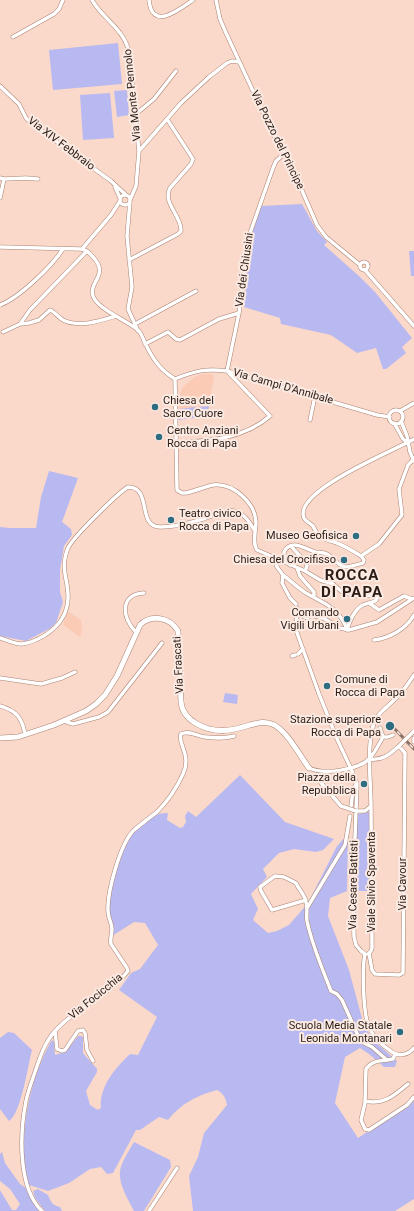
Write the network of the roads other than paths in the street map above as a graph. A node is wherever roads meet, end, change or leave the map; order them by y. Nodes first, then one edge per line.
1 (63, 0) edge
2 (92, 0) edge
3 (150, 0) edge
4 (193, 0) edge
5 (216, 0) edge
6 (13, 37) dead end
7 (239, 62) junction
8 (176, 71) dead end
9 (0, 86) edge
10 (136, 114) junction
11 (167, 119) junction
12 (139, 151) junction
13 (285, 153) junction
14 (2, 179) edge
15 (38, 179) dead end
16 (137, 180) junction
17 (111, 181) junction
18 (126, 195) junction
19 (0, 198) edge
20 (120, 200) junction
21 (130, 201) junction
22 (126, 205) junction
23 (111, 215) junction
24 (128, 218) junction
25 (0, 247) edge
26 (63, 248) junction
27 (82, 249) junction
28 (87, 251) junction
29 (129, 260) junction
30 (360, 265) junction
31 (366, 270) junction
32 (196, 291) dead end
33 (0, 305) edge
34 (239, 313) junction
35 (116, 316) junction
36 (20, 324) junction
37 (135, 324) junction
38 (414, 326) edge
39 (3, 332) dead end
40 (139, 332) junction
41 (145, 344) junction
42 (227, 371) junction
43 (175, 379) junction
44 (315, 396) junction
45 (414, 403) edge
46 (400, 411) junction
47 (390, 417) junction
48 (310, 420) dead end
49 (401, 421) junction
50 (394, 423) junction
51 (414, 439) edge
52 (176, 443) junction
53 (408, 443) junction
54 (414, 460) edge
55 (255, 531) junction
56 (291, 546) junction
57 (362, 556) junction
58 (275, 558) junction
59 (290, 565) junction
60 (297, 568) junction
61 (305, 571) junction
62 (283, 575) junction
63 (144, 593) dead end
64 (314, 597) junction
65 (413, 599) edge
66 (369, 603) junction
67 (296, 614) junction
68 (414, 615) edge
69 (347, 630) junction
70 (136, 632) junction
71 (0, 638) edge
72 (374, 640) dead end
73 (162, 642) dead end
74 (302, 649) junction
75 (295, 655) dead end
76 (75, 672) dead end
77 (414, 675) edge
78 (0, 678) edge
79 (0, 706) edge
80 (64, 721) junction
81 (380, 728) dead end
82 (414, 731) edge
83 (25, 734) junction
84 (393, 735) dead end
85 (234, 736) dead end
86 (383, 737) junction
87 (0, 738) edge
88 (414, 738) edge
89 (414, 742) edge
90 (399, 746) junction
91 (369, 759) junction
92 (309, 768) junction
93 (351, 768) junction
94 (356, 783) junction
95 (371, 806) junction
96 (351, 807) dead end
97 (356, 811) junction
98 (350, 816) dead end
99 (306, 900) junction
100 (307, 908) junction
101 (367, 954) junction
102 (55, 1031) junction
103 (414, 1048) edge
104 (395, 1054) junction
105 (387, 1060) junction
106 (94, 1061) dead end
107 (408, 1084) dead end
108 (414, 1097) edge
109 (365, 1101) junction
110 (177, 1168) dead end
111 (42, 1211) edge
112 (149, 1211) edge

1 - 6 street
2 - 10 street, Via Monte Pennolo
3 - 4 street
5 - 7 street, Via Pozzo del Principe
7 - 11 street
7 - 13 street, Via Pozzo del Principe
8 - 10 street
9 - 17 street, Via XIV Febbraio
10 - 12 street, Via Monte Pennolo
11 - 12 street
11 - 29 street
12 - 16 street, Via Monte Pennolo
13 - 30 street, Via Pozzo del Principe
13 - 34 street, Via dei Chiusini
14 - 15 street
14 - 19 street
16 - 18 street, Via Monte Pennolo
16 - 21 street, Via Monte Pennolo
17 - 18 street, Via XIV Febbraio
17 - 20 street, Via XIV Febbraio
18 - 20 street
18 - 21 street
20 - 22 street
20 - 23 street
21 - 22 street
21 - 24 street, Via Monte Pennolo
22 - 23 street
22 - 24 street, Via Monte Pennolo
23 - 27 street
24 - 29 street, Via Monte Pennolo
25 - 26 street
26 - 27 street
26 - 33 street
27 - 28 street
28 - 35 street
28 - 36 street
29 - 37 street, Via Monte Pennolo
30 - 31 street
30 - 31 street
31 - 38 street
32 - 37 street
34 - 41 street
34 - 42 street, Via dei Chiusini
35 - 36 street
35 - 40 street
36 - 39 street
37 - 40 street, Via Monte Pennolo
40 - 41 street, Via Monte Pennolo
41 - 43 street, Via Monte Pennolo
42 - 43 street, Via Campi D'Annibale
42 - 44 street, Via Campi D'Annibale
42 - 52 street
43 - 52 street
44 - 47 street, Via Campi D'Annibale
44 - 48 street
45 - 46 street
46 - 47 street
46 - 49 street
47 - 50 street
49 - 50 street
49 - 53 street
50 - 53 street
51 - 53 street
52 - 55 street
53 - 54 street
53 - 57 street
54 - 57 street
55 - 58 street
55 - 71 street
56 - 57 street
56 - 59 street
56 - 61 street
58 - 59 street
58 - 62 street
59 - 60 street
60 - 61 street
60 - 64 street
61 - 66 street
62 - 64 street
62 - 67 street
63 - 70 street
64 - 69 street
65 - 66 street
65 - 69 street
66 - 69 street
67 - 69 street
67 - 74 street
68 - 72 street
70 - 80 main road, Via Frascati
70 - 92 main road, Via Frascati
73 - 80 street
74 - 75 street
74 - 93 street
76 - 78 street
77 - 91 street
79 - 83 street
80 - 83 main road, Via Frascati
81 - 86 street
82 - 90 street, bridge
83 - 87 main road, Via Frascati
84 - 86 street
85 - 102 street, Via Focicchia
86 - 91 street
88 - 89 street
90 - 91 street
90 - 101 street, Via Cavour
91 - 93 street
91 - 95 street
92 - 93 street
92 - 97 street, bridge
93 - 94 street
94 - 96 street
94 - 97 street
95 - 97 street
95 - 101 street, Viale Silvio Spaventa
97 - 101 street, Via Cesare Battisti
98 - 100 street
99 - 99 street
99 - 100 street
100 - 105 street
101 - 104 street, Viale Silvio Spaventa
102 - 106 street
102 - 111 street, Via Focicchia
103 - 104 street
104 - 105 street
105 - 109 street
107 - 109 street
108 - 109 street
110 - 112 street

